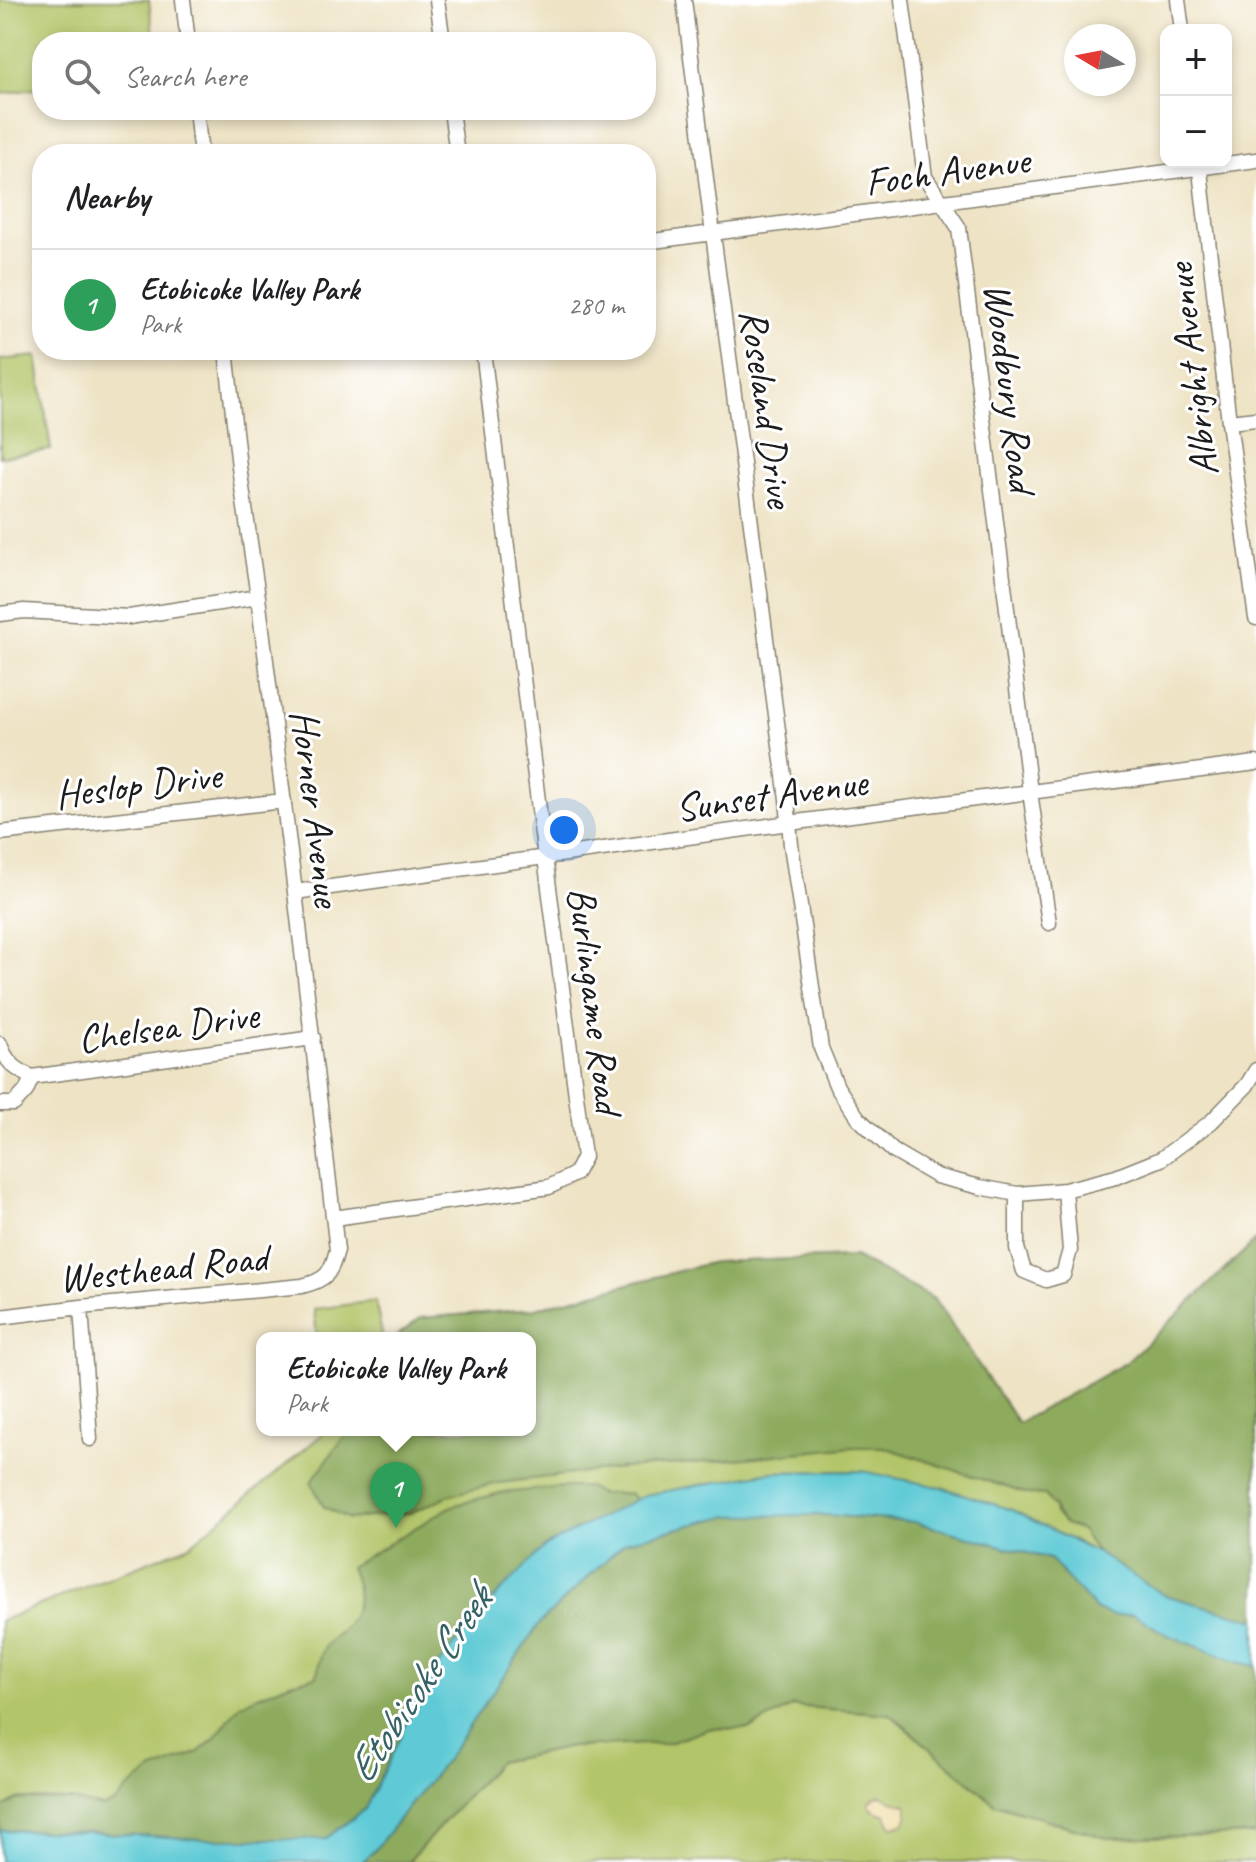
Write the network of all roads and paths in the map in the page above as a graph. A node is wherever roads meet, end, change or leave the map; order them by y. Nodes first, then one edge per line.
1 (183, 0) edge
2 (437, 0) edge
3 (684, 0) edge
4 (902, 0) edge
5 (1178, 0) edge
6 (1181, 24) edge
7 (187, 32) edge
8 (442, 32) edge
9 (197, 120) edge
10 (452, 120) edge
11 (200, 144) edge
12 (456, 144) edge
13 (1256, 160) edge
14 (1232, 162) edge
15 (1173, 168) edge
16 (1199, 168) edge
17 (941, 203) junction
18 (712, 233) junction
19 (656, 241) edge
20 (227, 360) edge
21 (484, 360) edge
22 (1256, 419) edge
23 (1229, 422) junction
24 (258, 597) junction
25 (0, 614) edge
26 (1256, 618) edge
27 (1256, 763) edge
28 (1030, 792) junction
29 (284, 801) junction
30 (789, 823) junction
31 (0, 833) edge
32 (546, 858) junction
33 (295, 892) junction
34 (1049, 923) dead end
35 (313, 1038) junction
36 (0, 1044) edge
37 (3, 1064) edge
38 (1256, 1070) edge
39 (32, 1077) junction
40 (0, 1104) edge
41 (1065, 1190) junction
42 (1017, 1194) junction
43 (334, 1218) junction
44 (329, 1274) joint
45 (81, 1307) junction
46 (0, 1317) edge
47 (90, 1439) dead end

1 - 7 street
2 - 8 street
3 - 18 street, Roseland Drive
4 - 17 street, Woodbury Road
5 - 6 street
9 - 11 street
10 - 12 street
13 - 14 street, Foch Avenue
15 - 17 street, Foch Avenue
16 - 23 street, Albright Avenue
17 - 18 street, Foch Avenue
17 - 28 street, Woodbury Road
18 - 19 street, Foch Avenue
18 - 30 street, Roseland Drive
20 - 24 street, Horner Avenue
21 - 32 street, Burlingame Road
22 - 23 street
23 - 26 street, Albright Avenue
24 - 25 street
24 - 29 street, Horner Avenue
27 - 28 street, Sunset Avenue
28 - 30 street, Sunset Avenue
28 - 34 street, Woodbury Road
29 - 31 street, Heslop Drive
29 - 33 street, Horner Avenue
30 - 32 street, Sunset Avenue
30 - 42 street, Roseland Drive
32 - 33 street, Sunset Avenue
32 - 43 street, Burlingame Road
33 - 35 street, Horner Avenue
35 - 39 street, Chelsea Drive
35 - 43 street, Horner Avenue
36 - 37 street, Chelsea Drive
37 - 39 street, Chelsea Drive
38 - 41 street, Roseland Drive
39 - 40 street, Chelsea Drive
41 - 42 street, Roseland Drive
41 - 42 street
43 - 44 street, Horner Avenue
44 - 45 street, Westhead Road
45 - 46 street, Westhead Road
45 - 47 street

